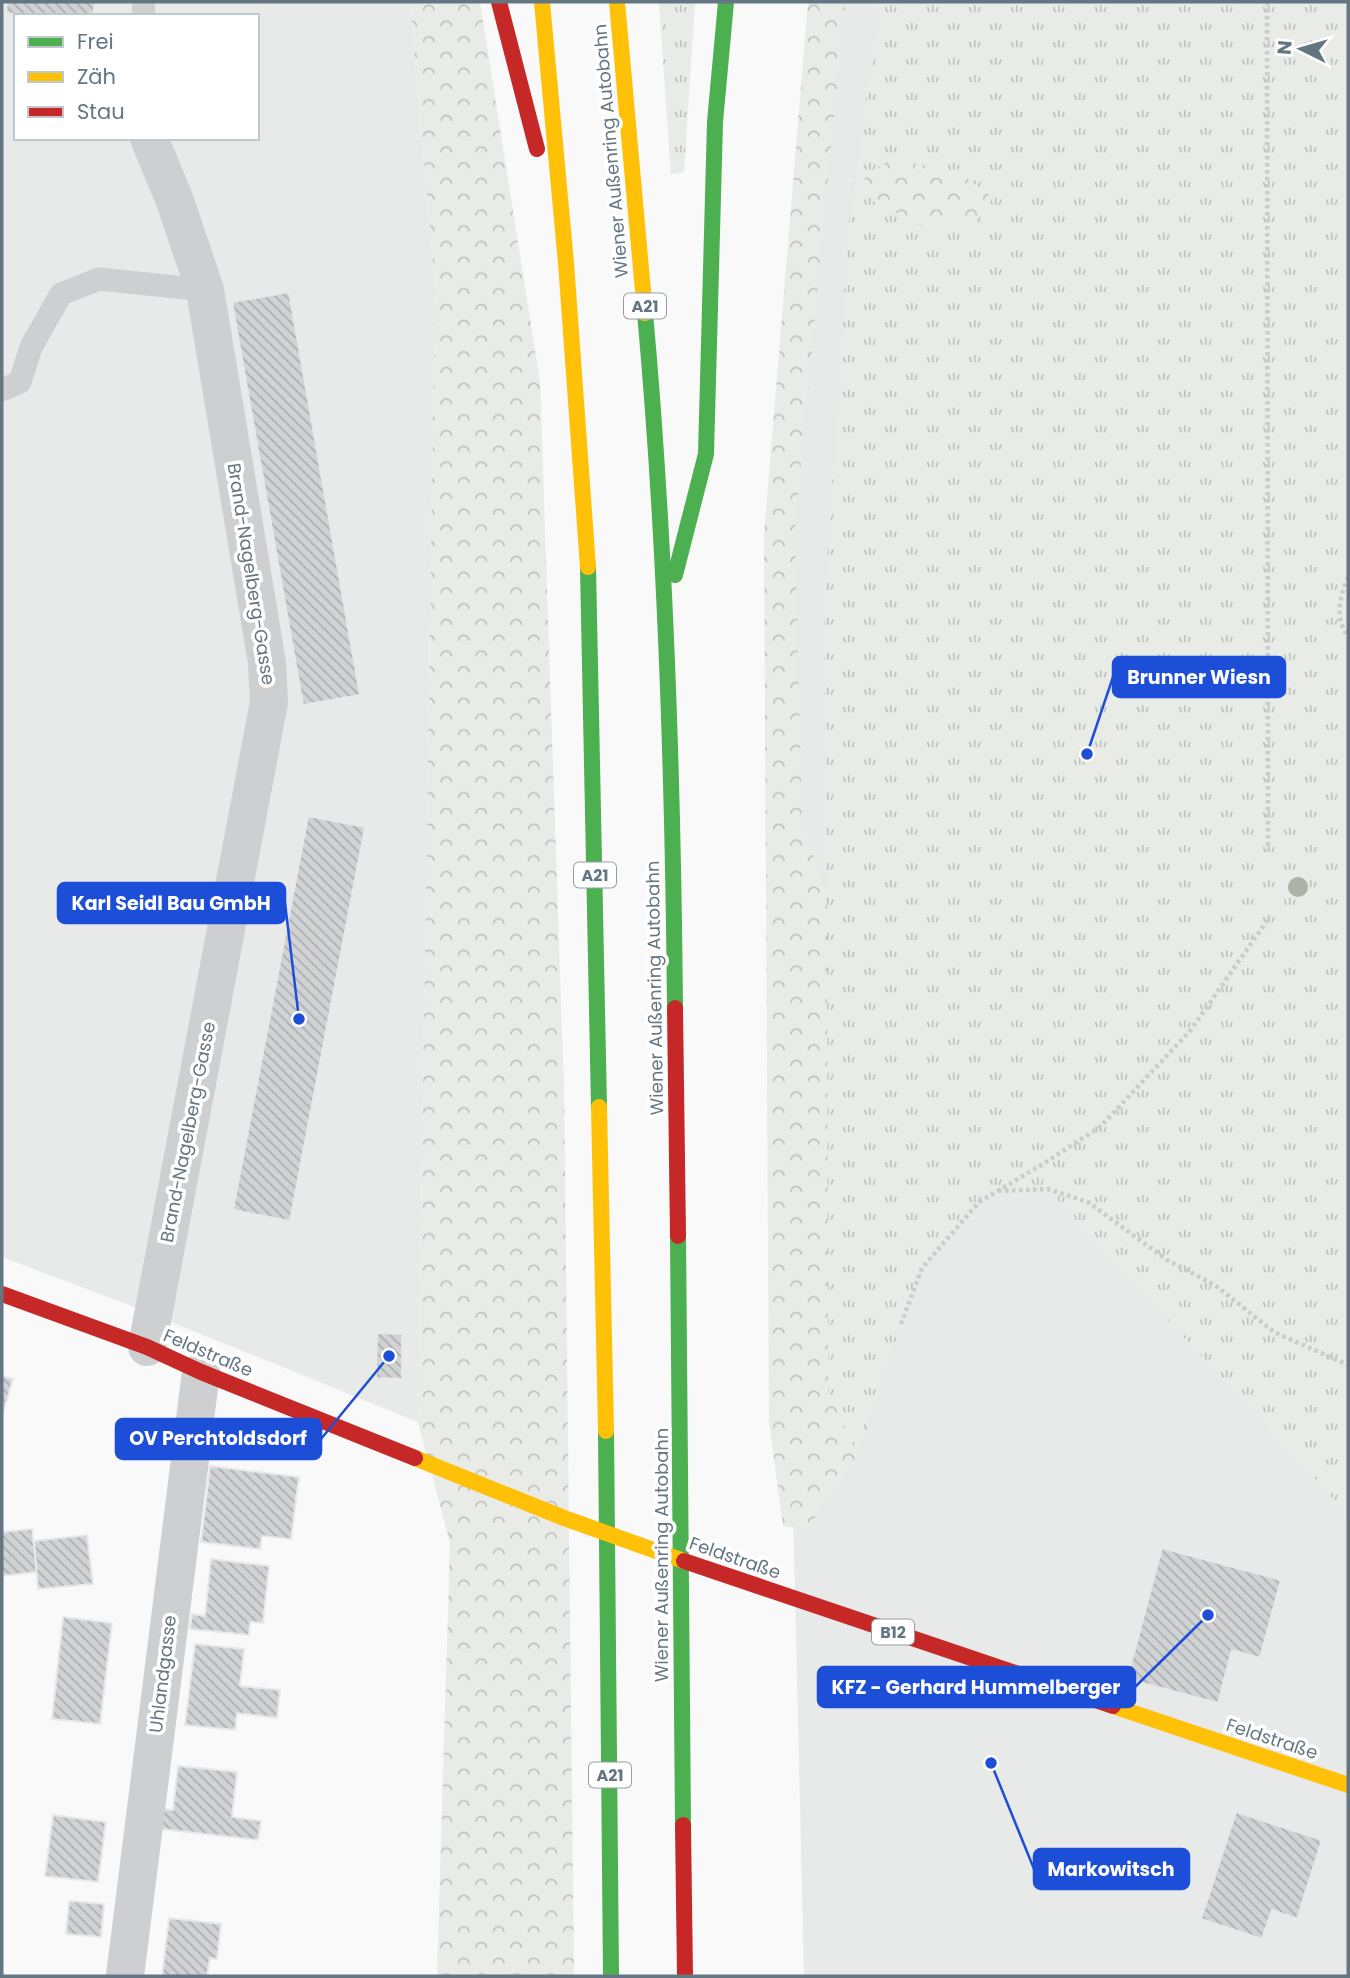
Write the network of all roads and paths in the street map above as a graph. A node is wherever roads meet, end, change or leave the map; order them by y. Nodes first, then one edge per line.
1 (499, 2) edge
2 (542, 2) edge
3 (617, 2) edge
4 (726, 2) edge
5 (1267, 2) edge
6 (150, 140) edge
7 (566, 263) junction
8 (205, 290) junction
9 (2, 390) edge
10 (1348, 577) edge
11 (666, 611) junction
12 (1348, 636) edge
13 (1268, 851) dead end
14 (1269, 918) dead end
15 (998, 1191) junction
16 (2, 1294) edge
17 (901, 1324) dead end
18 (147, 1347) junction
19 (1348, 1366) edge
20 (201, 1372) junction
21 (1348, 1785) edge
22 (125, 1976) edge
23 (611, 1976) edge
24 (685, 1976) edge

1 - 7 main road
2 - 7 main road, A21
3 - 11 main road, Wiener Außenring Autobahn / A21
4 - 11 main road
5 - 13 path
6 - 8 street, Brand-Nagelberg-Gasse
7 - 23 main road, A21
8 - 9 lane
8 - 18 street, Brand-Nagelberg-Gasse
10 - 12 path
11 - 24 main road, Wiener Außenring Autobahn / A21
14 - 15 path
15 - 17 path
15 - 19 path
16 - 18 main road, Feldstraße / B12
18 - 20 main road, Feldstraße / B12
20 - 21 main road, Feldstraße / B12
20 - 22 street, Uhlandgasse

